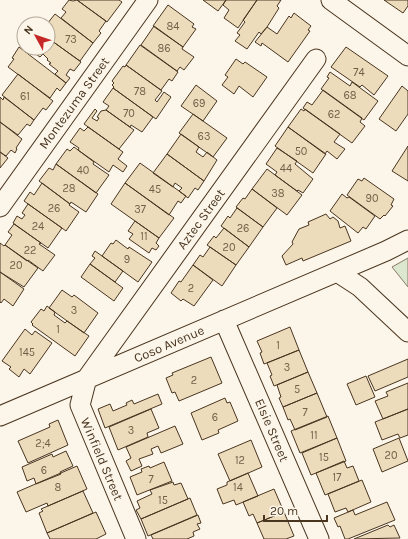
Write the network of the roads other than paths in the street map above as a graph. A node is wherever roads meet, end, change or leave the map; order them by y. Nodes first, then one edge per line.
1 (148, 0) edge
2 (331, 0) edge
3 (408, 56) edge
4 (316, 59) dead end
5 (0, 207) edge
6 (408, 240) edge
7 (337, 272) junction
8 (224, 320) junction
9 (408, 332) edge
10 (87, 378) junction
11 (0, 416) edge
12 (136, 539) edge
13 (319, 539) edge

1 - 5 street, Montezuma Street
2 - 3 street
4 - 10 street, Aztec Street
6 - 7 street, Coso Avenue
7 - 8 street, Coso Avenue
7 - 9 street
8 - 10 street, Coso Avenue
8 - 13 street, Elsie Street
10 - 11 street, Coso Avenue
10 - 12 street, Winfield Street

